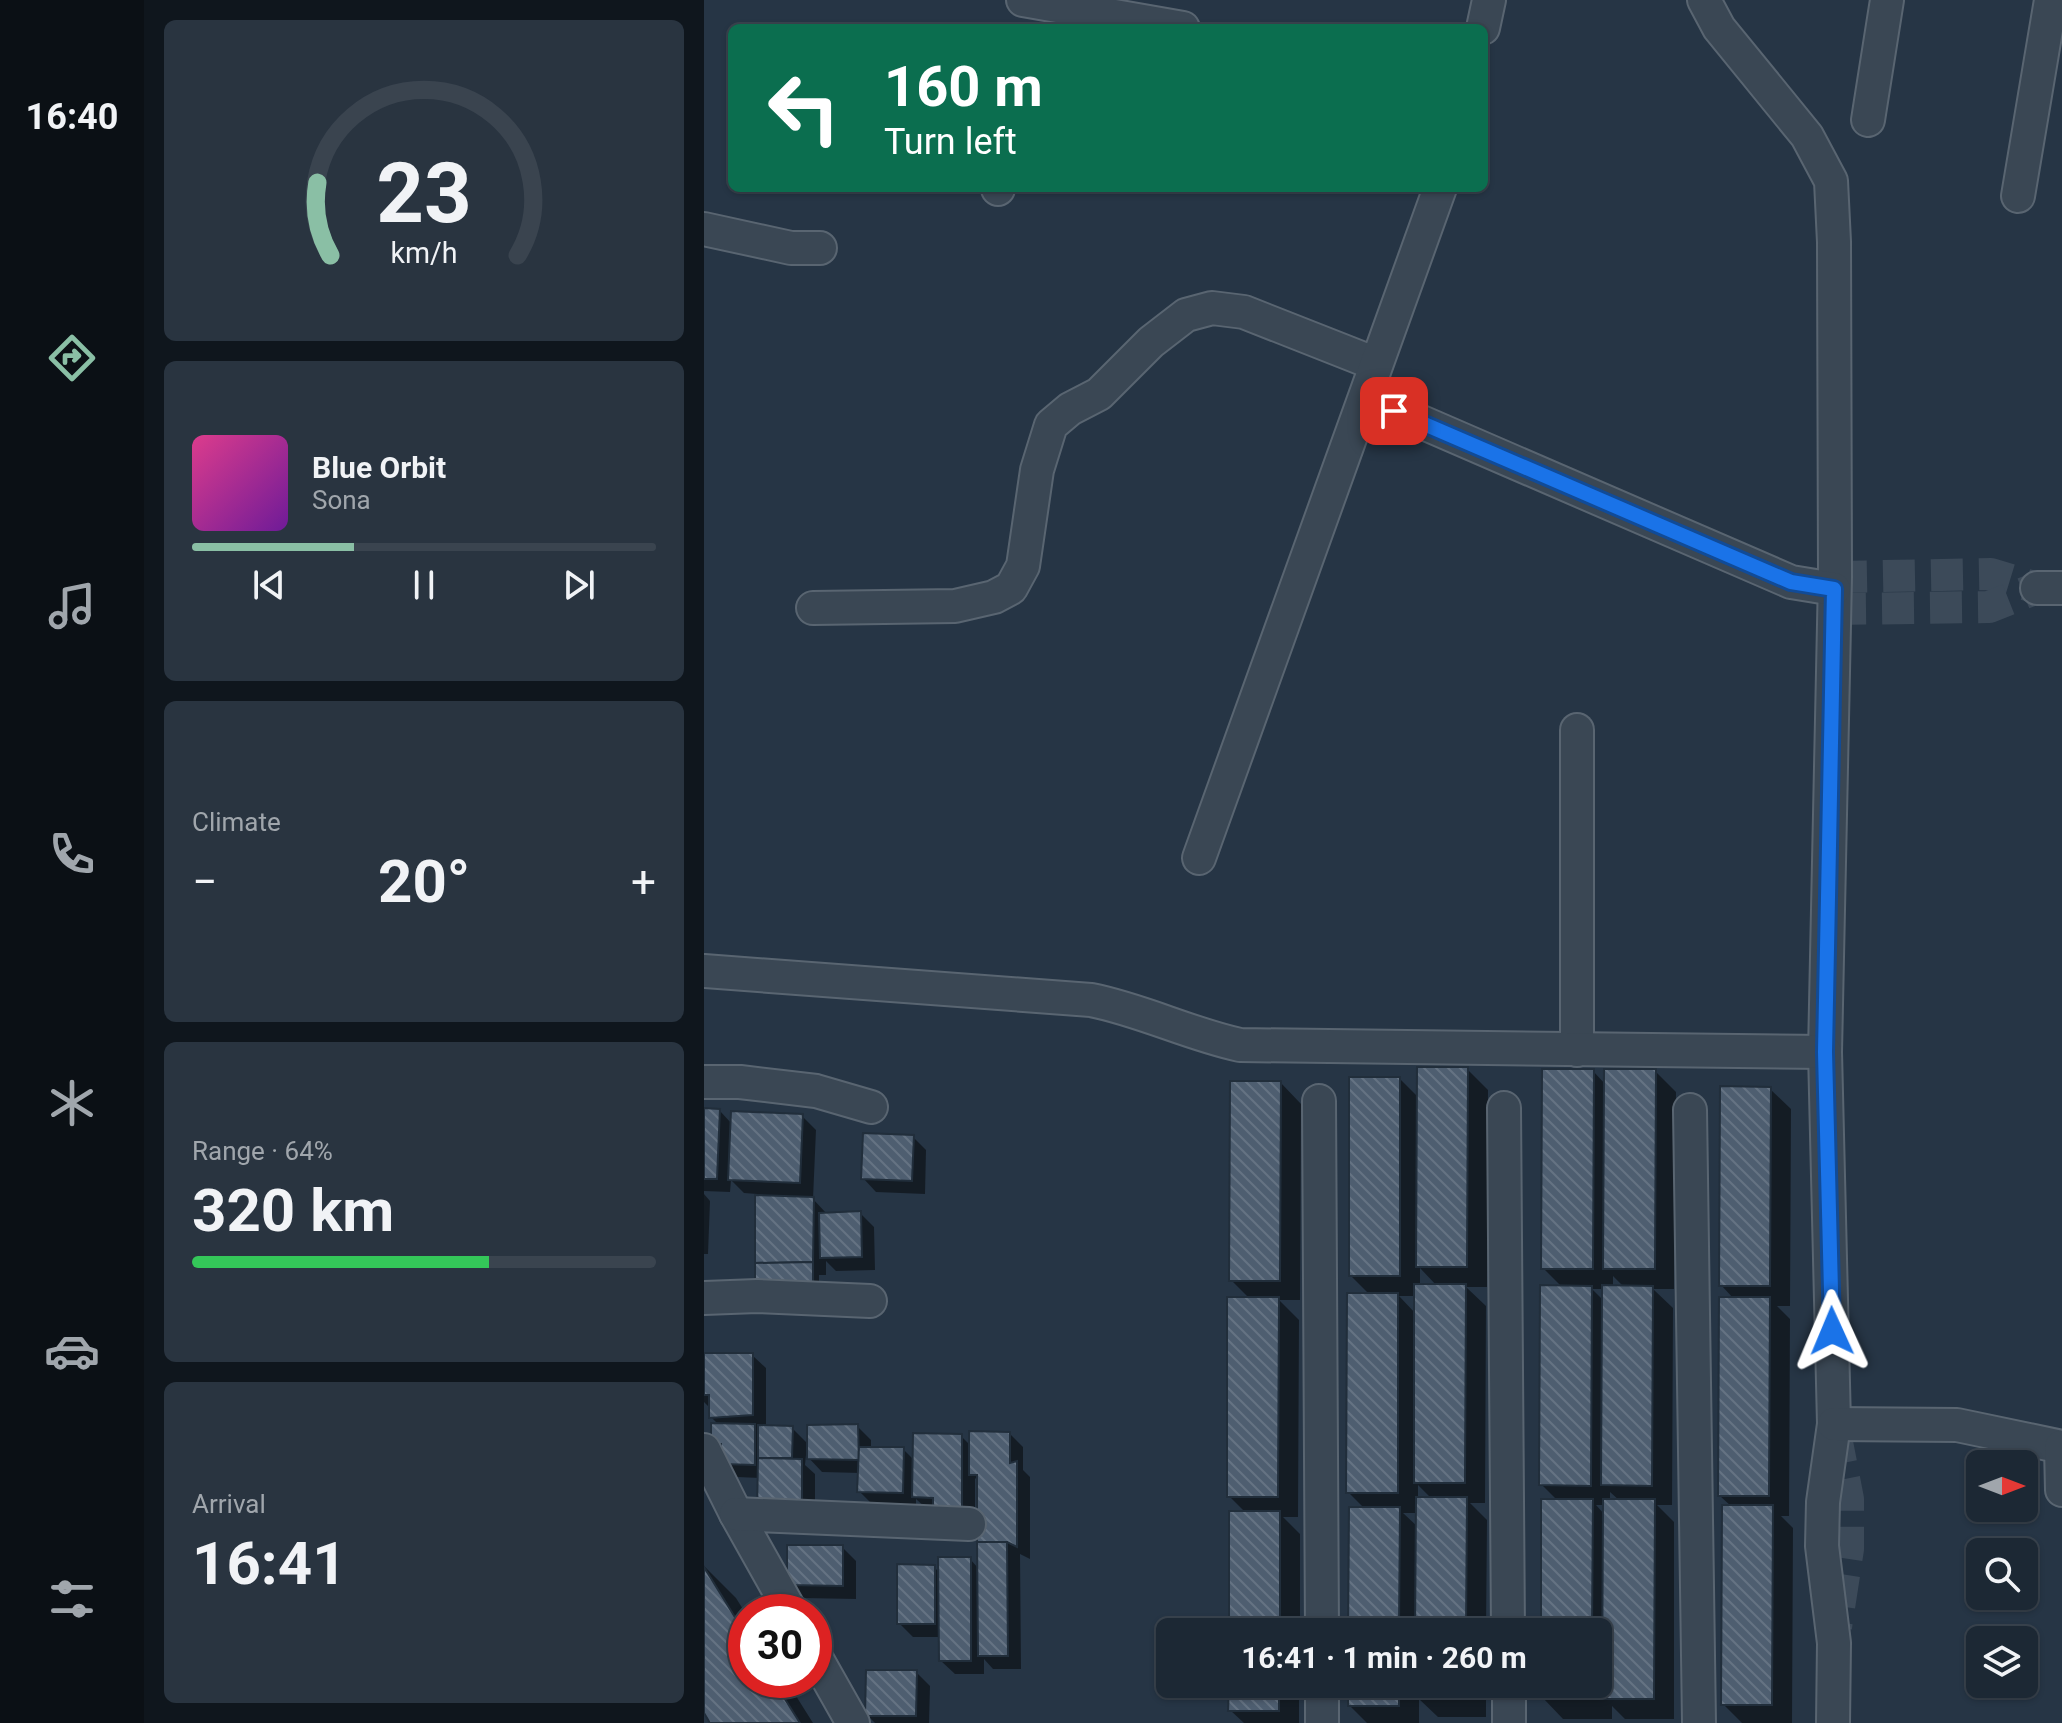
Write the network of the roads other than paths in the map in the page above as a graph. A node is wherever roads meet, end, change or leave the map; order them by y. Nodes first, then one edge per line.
1 (1489, 0) edge
2 (1704, 0) edge
3 (1887, 0) edge
4 (2051, 0) edge
5 (1027, 10) edge
6 (1148, 24) edge
7 (1484, 24) edge
8 (1868, 120) dead end
9 (1439, 192) edge
10 (2018, 196) dead end
11 (704, 229) edge
12 (820, 248) dead end
13 (1376, 364) junction
14 (1366, 398) junction
15 (1834, 589) junction
16 (813, 608) dead end
17 (1577, 730) dead end
18 (1199, 858) dead end
19 (704, 971) edge
20 (1577, 1050) junction
21 (1825, 1052) junction
22 (704, 1082) edge
23 (1319, 1101) dead end
24 (871, 1107) dead end
25 (1504, 1108) dead end
26 (1690, 1110) dead end
27 (704, 1298) edge
28 (870, 1301) dead end
29 (1834, 1424) junction
30 (2061, 1447) edge
31 (707, 1466) edge
32 (2062, 1490) edge
33 (736, 1514) junction
34 (969, 1524) dead end
35 (781, 1594) edge
36 (1322, 1618) edge
37 (1508, 1618) edge
38 (832, 1686) edge
39 (1322, 1698) edge
40 (1509, 1698) edge
41 (853, 1723) edge
42 (1322, 1723) edge
43 (1509, 1723) edge
44 (1699, 1723) edge
45 (1833, 1723) edge

1 - 7 street
2 - 15 street
3 - 8 street
4 - 10 street
5 - 6 street
9 - 13 street
11 - 12 street
13 - 14 street
13 - 16 street
14 - 15 street
14 - 18 street
15 - 21 street
17 - 20 street
19 - 20 street
20 - 21 street
21 - 29 street
22 - 24 street
23 - 36 street
25 - 37 street
26 - 44 street
27 - 28 street
29 - 30 street
29 - 45 street
30 - 32 street
31 - 33 street
33 - 34 street
33 - 35 street
38 - 41 street
39 - 42 street
40 - 43 street

